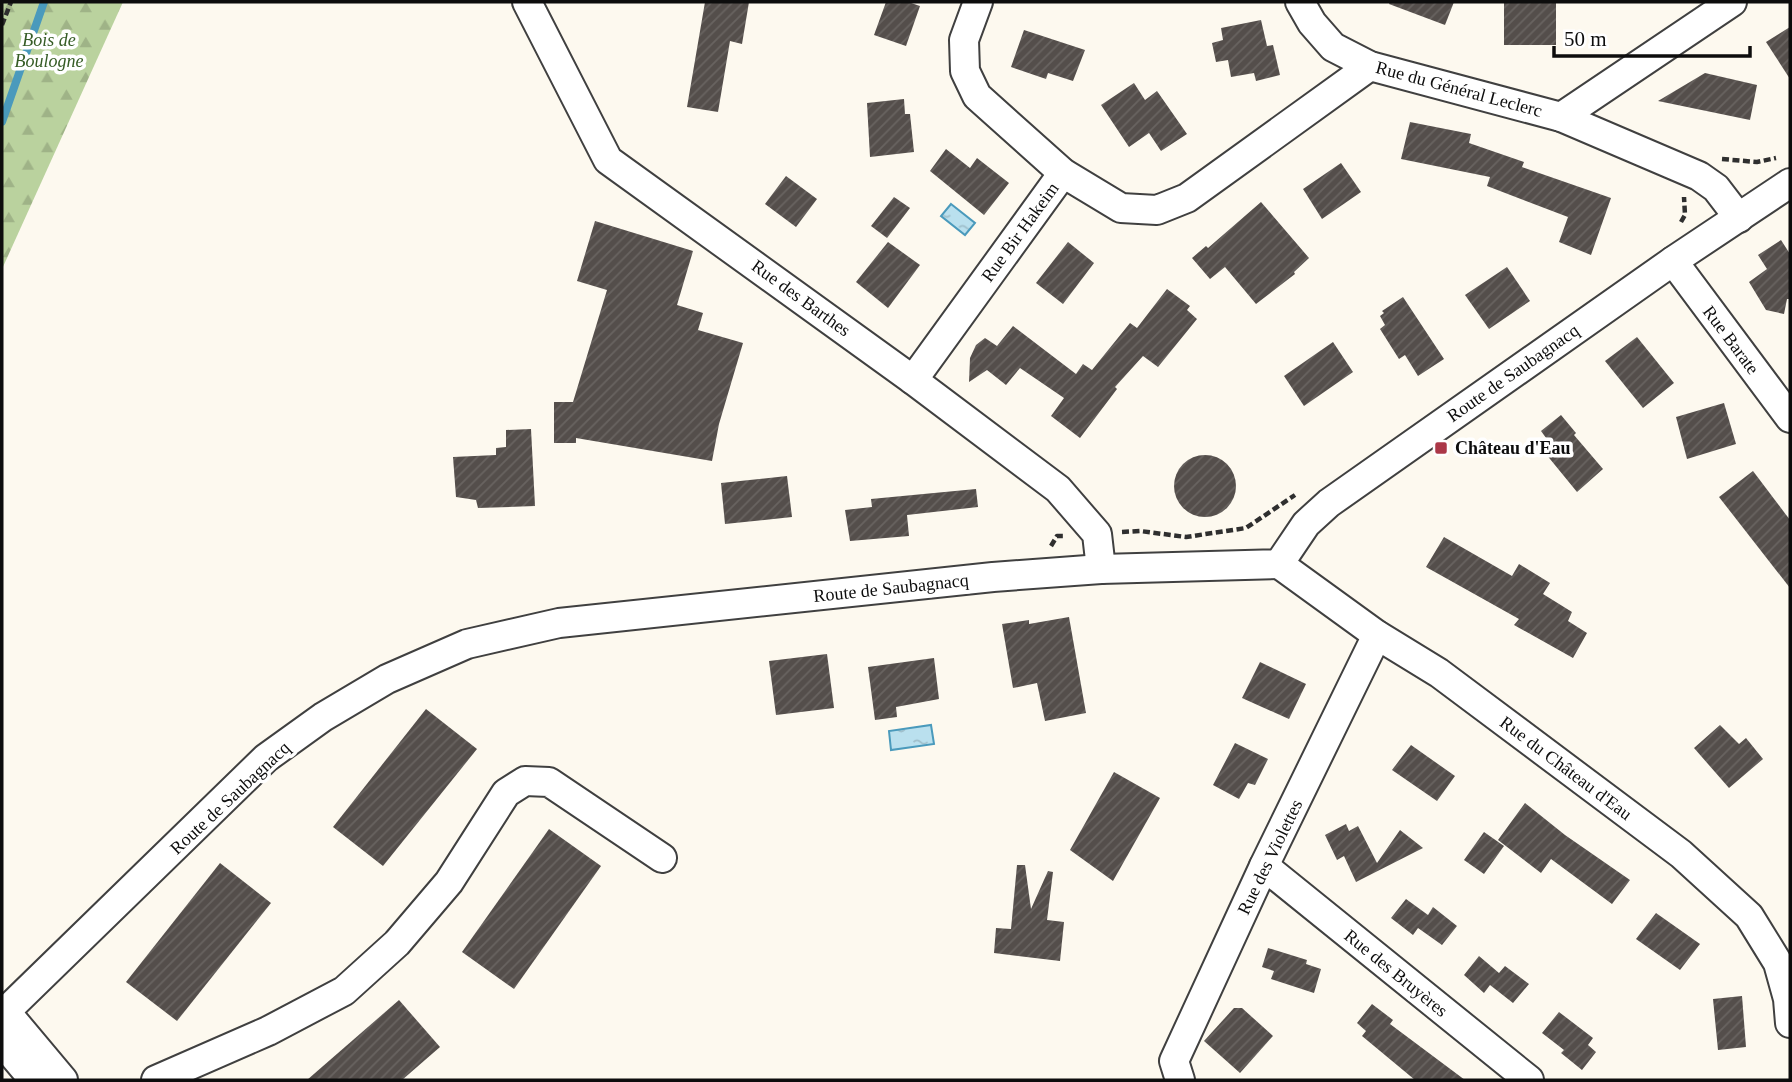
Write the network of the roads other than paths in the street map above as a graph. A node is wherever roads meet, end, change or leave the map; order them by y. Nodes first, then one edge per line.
1 (527, 2) edge
2 (978, 2) edge
3 (1300, 2) edge
4 (1732, 2) edge
5 (1370, 66) junction
6 (1561, 117) junction
7 (1789, 169) edge
8 (1063, 173) junction
9 (1739, 218) junction
10 (1673, 261) junction
11 (913, 380) junction
12 (1790, 418) edge
13 (1279, 564) junction
14 (1101, 569) junction
15 (1377, 635) junction
16 (662, 858) dead end
17 (1264, 866) junction
18 (4, 1013) edge
19 (1790, 1023) edge
20 (2, 1042) edge
21 (34, 1080) edge
22 (63, 1080) edge
23 (156, 1080) edge
24 (1180, 1080) edge
25 (1528, 1080) edge

1 - 11 street, Rue des Barthes
2 - 8 street
3 - 5 street, Rue du Général Leclerc
4 - 6 street, Rue du Général Leclerc
5 - 6 street, Rue du Général Leclerc
5 - 8 street, Rue Bir Hakeim
6 - 9 street, Rue du Général Leclerc
7 - 9 street, Route de Saubagnacq
8 - 11 street, Rue Bir Hakeim
9 - 10 street, Route de Saubagnacq
10 - 12 street, Rue Barate
10 - 13 street, Route de Saubagnacq
11 - 14 street, Rue des Barthes
13 - 14 street, Route de Saubagnacq
13 - 15 street, Rue du Château d'Eau
14 - 18 street, Route de Saubagnacq
15 - 17 street, Rue des Violettes
15 - 19 street, Rue du Château d'Eau
16 - 23 street
17 - 24 street, Rue des Violettes
17 - 25 street, Rue des Bruyères
18 - 22 street
20 - 21 street

